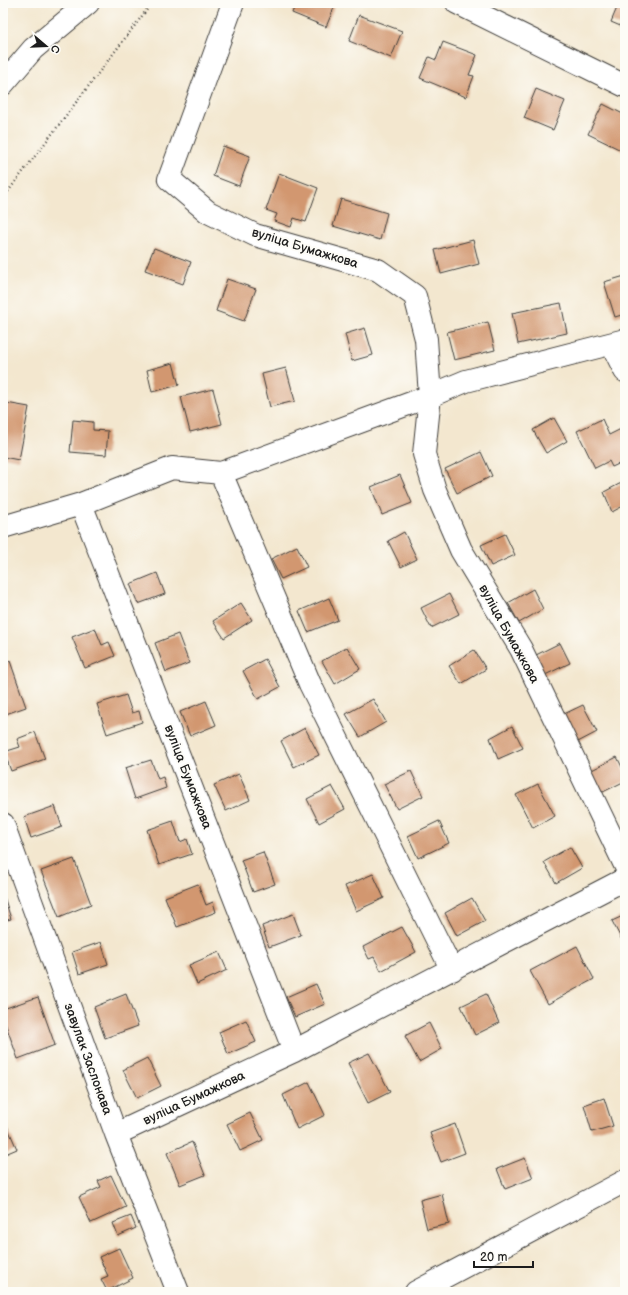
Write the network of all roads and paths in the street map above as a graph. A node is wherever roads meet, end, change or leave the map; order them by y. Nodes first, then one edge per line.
1 (88, 3) edge
2 (152, 3) edge
3 (233, 3) edge
4 (456, 3) edge
5 (3, 84) edge
6 (625, 86) edge
7 (3, 198) edge
8 (618, 342) edge
9 (625, 371) edge
10 (430, 396) junction
11 (221, 473) junction
12 (81, 504) junction
13 (3, 527) edge
14 (3, 824) edge
15 (625, 865) edge
16 (625, 879) edge
17 (452, 970) junction
18 (294, 1051) junction
19 (116, 1134) junction
20 (625, 1181) edge
21 (178, 1292) edge
22 (416, 1292) edge

1 - 5 street
2 - 7 path
3 - 10 street, вуліца Бумажкова
4 - 6 street
8 - 9 street
8 - 10 street
10 - 11 street
10 - 15 street, вуліца Бумажкова
11 - 12 street
11 - 17 street
12 - 13 street
12 - 18 street, вуліца Бумажкова
14 - 19 street, завулак Заслонава
16 - 17 street, вуліца Бумажкова
17 - 18 street, вуліца Бумажкова
18 - 19 street, вуліца Бумажкова
19 - 21 street, завулак Заслонава
20 - 22 street

